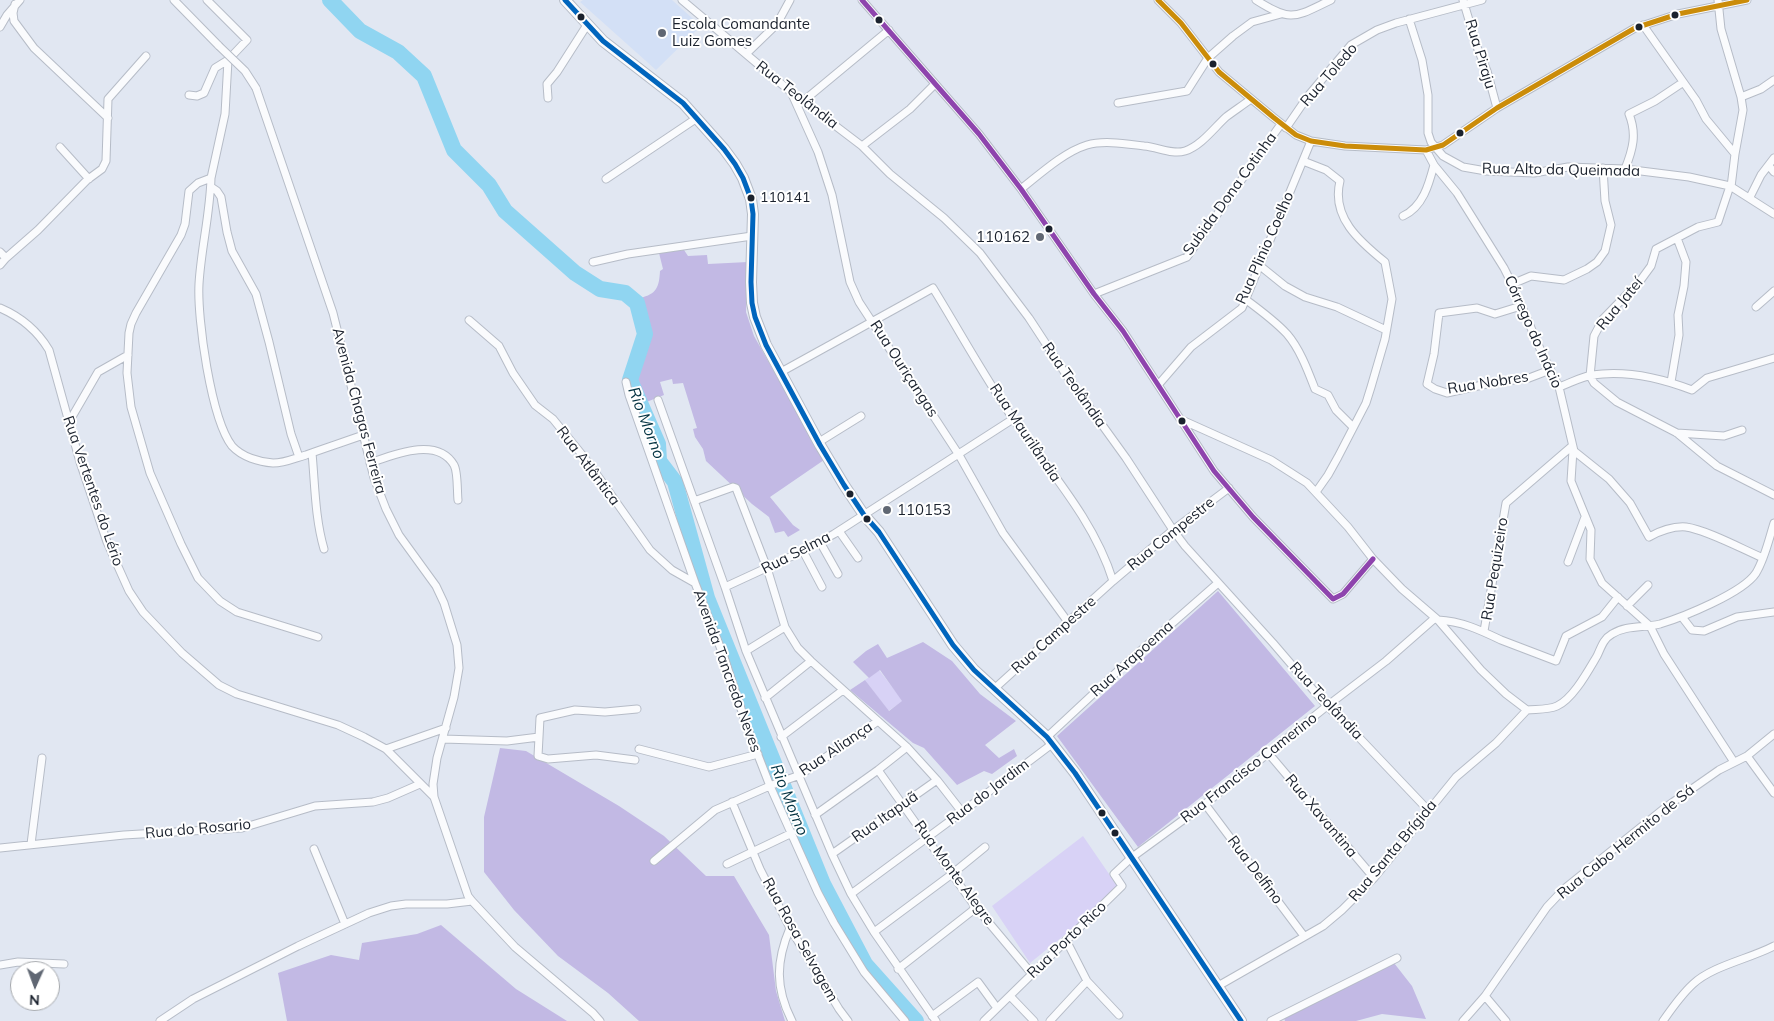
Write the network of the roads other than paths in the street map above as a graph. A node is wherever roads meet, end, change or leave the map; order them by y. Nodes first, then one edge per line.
1 (174, 0) edge
2 (207, 0) edge
3 (565, 0) edge
4 (682, 0) edge
5 (790, 0) edge
6 (862, 0) edge
7 (1158, 0) edge
8 (1256, 0) edge
9 (1331, 0) edge
10 (1482, 0) edge
11 (1747, 0) edge
12 (18, 2) edge
13 (1464, 3) edge
14 (1719, 3) edge
15 (1281, 14) junction
16 (1408, 19) junction
17 (587, 24) junction
18 (1643, 26) junction
19 (0, 27) edge
20 (889, 30) junction
21 (746, 54) junction
22 (146, 56) dead end
23 (1208, 58) junction
24 (228, 60) junction
25 (1774, 80) edge
26 (1682, 83) junction
27 (935, 84) junction
28 (791, 92) junction
29 (189, 95) dead end
30 (1741, 97) junction
31 (548, 98) dead end
32 (1251, 99) junction
33 (804, 101) junction
34 (1118, 103) dead end
35 (797, 106) junction
36 (1497, 108) junction
37 (108, 118) junction
38 (697, 118) junction
39 (1283, 126) junction
40 (1311, 141) junction
41 (862, 146) junction
42 (60, 147) dead end
43 (1436, 148) junction
44 (1426, 150) junction
45 (1735, 154) junction
46 (1774, 158) edge
47 (1303, 161) junction
48 (1434, 165) junction
49 (1769, 166) junction
50 (1603, 168) junction
51 (1625, 168) junction
52 (1774, 172) edge
53 (211, 178) junction
54 (89, 179) junction
55 (606, 179) dead end
56 (1730, 186) junction
57 (211, 187) junction
58 (1021, 189) junction
59 (1750, 197) junction
60 (1774, 214) edge
61 (1403, 216) dead end
62 (752, 236) junction
63 (1677, 238) junction
64 (3, 255) edge
65 (593, 262) dead end
66 (0, 265) edge
67 (1259, 266) junction
68 (1512, 284) junction
69 (1774, 291) edge
70 (1094, 294) junction
71 (1245, 299) junction
72 (1521, 306) junction
73 (1756, 307) dead end
74 (0, 308) edge
75 (469, 320) dead end
76 (872, 320) junction
77 (1386, 330) junction
78 (128, 356) junction
79 (1774, 358) edge
80 (1550, 370) junction
81 (780, 372) junction
82 (1590, 376) junction
83 (626, 382) dead end
84 (1671, 382) junction
85 (1159, 384) junction
86 (1559, 387) junction
87 (658, 400) dead end
88 (861, 416) dead end
89 (1013, 419) junction
90 (1182, 420) junction
91 (69, 422) junction
92 (1353, 427) junction
93 (1742, 430) dead end
94 (1677, 433) junction
95 (363, 435) junction
96 (819, 442) junction
97 (1572, 448) junction
98 (312, 453) junction
99 (959, 455) junction
100 (299, 457) junction
101 (370, 463) junction
102 (1229, 488) junction
103 (1316, 492) junction
104 (1774, 495) edge
105 (458, 500) dead end
106 (694, 501) junction
107 (864, 515) junction
108 (1585, 517) junction
109 (1774, 522) edge
110 (1173, 530) junction
111 (839, 531) junction
112 (820, 542) junction
113 (324, 549) dead end
114 (803, 552) junction
115 (858, 558) dead end
116 (1373, 558) junction
117 (1763, 558) junction
118 (1568, 562) dead end
119 (767, 568) junction
120 (838, 574) dead end
121 (1113, 580) junction
122 (1218, 583) junction
123 (695, 584) junction
124 (1648, 585) dead end
125 (725, 587) junction
126 (822, 587) dead end
127 (1618, 597) junction
128 (1627, 606) junction
129 (1774, 612) edge
130 (1682, 617) junction
131 (1436, 619) junction
132 (1068, 622) junction
133 (1650, 626) junction
134 (785, 628) junction
135 (1484, 631) junction
136 (318, 637) dead end
137 (746, 651) junction
138 (811, 661) junction
139 (994, 688) junction
140 (843, 690) junction
141 (765, 698) junction
142 (1327, 706) junction
143 (637, 709) dead end
144 (1527, 710) junction
145 (878, 721) junction
146 (446, 728) junction
147 (1774, 734) edge
148 (539, 737) junction
149 (781, 737) junction
150 (442, 738) junction
151 (1049, 740) junction
152 (907, 747) junction
153 (386, 749) junction
154 (638, 749) dead end
155 (758, 754) junction
156 (1269, 754) junction
157 (1747, 756) junction
158 (42, 758) dead end
159 (635, 760) dead end
160 (1734, 762) junction
161 (878, 770) junction
162 (797, 776) junction
163 (937, 780) junction
164 (420, 784) junction
165 (771, 785) junction
166 (1774, 793) edge
167 (434, 797) junction
168 (732, 802) junction
169 (904, 804) junction
170 (1205, 804) junction
171 (1428, 810) junction
172 (962, 812) junction
173 (815, 815) junction
174 (792, 833) junction
175 (927, 838) junction
176 (31, 844) junction
177 (985, 847) dead end
178 (0, 848) edge
179 (314, 849) dead end
180 (753, 852) junction
181 (832, 854) junction
182 (1131, 858) junction
183 (654, 861) dead end
184 (728, 864) dead end
185 (952, 874) junction
186 (1374, 878) junction
187 (851, 894) junction
188 (472, 902) junction
189 (974, 905) junction
190 (345, 924) junction
191 (790, 928) junction
192 (874, 932) junction
193 (1304, 936) junction
194 (1066, 940) junction
195 (1774, 946) edge
196 (1397, 958) dead end
197 (64, 964) dead end
198 (0, 965) edge
199 (898, 969) junction
200 (1032, 974) junction
201 (1087, 981) junction
202 (1218, 986) junction
203 (1010, 996) junction
204 (1484, 996) junction
205 (997, 1008) junction
206 (1119, 1015) dead end
207 (934, 1019) edge
208 (160, 1021) edge
209 (600, 1021) edge
210 (792, 1021) edge
211 (848, 1021) edge
212 (905, 1021) edge
213 (984, 1021) edge
214 (1034, 1021) edge
215 (1050, 1021) edge
216 (1240, 1021) edge
217 (1271, 1021) edge
218 (1463, 1021) edge
219 (1506, 1021) edge
220 (1663, 1021) edge

1 - 95 street, Avenida Chagas Ferreira, bridge
2 - 24 street
3 - 17 main road
4 - 21 street, Rua Teolândia
5 - 21 street
6 - 20 street
7 - 23 street
8 - 15 street
9 - 15 street
10 - 13 street, Rua Toledo
11 - 14 street
12 - 19 street
12 - 37 street
13 - 16 street, Rua Toledo
13 - 36 street, Rua Piraju
14 - 18 street
14 - 30 street
15 - 23 street
16 - 39 street, Rua Toledo
16 - 43 street
17 - 31 street
17 - 38 main road
18 - 26 street
18 - 36 street
20 - 27 street
20 - 33 street
21 - 28 street, Rua Teolândia
22 - 37 street
23 - 32 street
23 - 34 street
24 - 29 street
24 - 53 street
25 - 30 street
26 - 45 street
26 - 51 street
27 - 41 street
27 - 58 street
28 - 33 street, Rua Teolândia
28 - 35 street, Rua Ouriçangas
30 - 45 street
32 - 39 street
32 - 58 street
33 - 35 street
33 - 41 street, Rua Teolândia
35 - 76 street, Rua Ouriçangas
36 - 43 street
37 - 54 street
38 - 55 street
38 - 62 main road
39 - 40 street
39 - 70 street, Subida Dona Cotinha
40 - 44 street
40 - 47 street, Rua Plinio Coelho
41 - 110 street, Rua Teolândia
42 - 54 street
43 - 44 street
43 - 50 street, Rua Alto da Queimada
44 - 48 street, Córrego do Inácio
45 - 56 street
46 - 49 street
47 - 67 street, Rua Plinio Coelho
47 - 77 street
48 - 61 street
48 - 68 street, Córrego do Inácio
49 - 52 street
49 - 59 street
50 - 51 street, Rua Alto da Queimada
50 - 68 street
51 - 56 street, Rua Alto da Queimada
53 - 57 street
53 - 78 street
54 - 64 street
56 - 59 street, Rua Alto da Queimada
56 - 63 street, Rua Jateí
57 - 100 street
57 - 100 street
58 - 70 street
59 - 60 street, Rua Alto da Queimada
62 - 65 street
62 - 81 main road
63 - 82 street, Rua Jateí
63 - 84 street
64 - 66 street
67 - 71 street, Rua Plinio Coelho
67 - 77 street
68 - 72 street, Córrego do Inácio
69 - 73 street
70 - 85 street
71 - 85 street, Rua Plinio Coelho
71 - 92 street
72 - 80 street, Córrego do Inácio
72 - 80 street, Rua Nobres
74 - 91 street, Rua Vertentes do Lério
75 - 123 street, Rua Atlântica
76 - 81 street
76 - 89 street, Rua Maurilândia
76 - 99 street, Rua Ouriçangas
77 - 92 street
78 - 91 street
78 - 136 street
79 - 84 street
80 - 86 street, Córrego do Inácio
81 - 96 main road
82 - 84 street
82 - 86 street
82 - 94 street
83 - 123 street, Avenida Tancredo Neves
85 - 90 street
86 - 97 street, Córrego do Inácio
87 - 106 street, Avenida Tancredo Neves
88 - 96 street
89 - 99 street, Rua Selma
89 - 121 street, Rua Maurilândia
90 - 102 street
90 - 103 street
91 - 153 street, Rua Vertentes do Lério
92 - 103 street
93 - 94 street
94 - 104 street
95 - 98 street
95 - 101 street, Avenida Chagas Ferreira
96 - 107 main road
97 - 108 street, Córrego do Inácio
97 - 117 street
97 - 135 street, Rua Pequizeiro
98 - 100 street
98 - 113 street
99 - 107 street, Rua Selma
99 - 132 street, Rua Ouriçangas
101 - 105 street
101 - 146 street, Avenida Chagas Ferreira
102 - 110 street, Rua Compestre
102 - 116 street
103 - 116 street
106 - 119 street
106 - 125 street, Avenida Tancredo Neves
107 - 111 street, Rua Selma
107 - 139 main road
108 - 118 street
108 - 127 street, Córrego do Inácio
109 - 117 street
110 - 121 street, Rua Compestre
110 - 122 street, Rua Teolândia
111 - 112 street, Rua Selma
111 - 115 street
112 - 114 street, Rua Selma
112 - 120 street
114 - 119 street, Rua Selma
114 - 126 street
116 - 131 street
117 - 130 street
119 - 125 street, Rua Selma
119 - 134 street
121 - 132 street, Rua Campestre
122 - 142 street, Rua Teolândia
122 - 151 street, Rua Arapoema
123 - 155 street, Avenida Tancredo Neves
124 - 128 street
125 - 137 street, Avenida Tancredo Neves
127 - 128 street, Córrego do Inácio
127 - 135 street
128 - 133 street, Córrego do Inácio
129 - 130 street
130 - 133 street
131 - 135 street
131 - 142 street, Rua Francisco Camerino
131 - 144 street
132 - 139 street, Rua Campestre
133 - 144 street
133 - 160 street
134 - 137 street
134 - 138 street
137 - 141 street, Avenida Tancredo Neves
138 - 140 street
138 - 141 street
139 - 151 main road
140 - 145 street
140 - 149 street
141 - 149 street, Avenida Tancredo Neves
142 - 156 street, Rua Francisco Camerino
142 - 171 street, Rua Teolândia
143 - 148 street
144 - 171 street, Rua Santa Brígida
145 - 152 street
145 - 162 street, Rua Aliança
146 - 150 street, Avenida Chagas Ferreira
146 - 153 street
147 - 157 street, Rua Cabo Hermito de Sá
148 - 150 street
148 - 159 street
149 - 162 street, Avenida Tancredo Neves
150 - 167 street, Avenida Chagas Ferreira
151 - 172 street, Rua do Jardim
151 - 182 main road
152 - 161 street
152 - 163 street
153 - 164 street, Rua Vertentes do Lério
154 - 155 street
155 - 165 street, Avenida Tancredo Neves
156 - 170 street, Rua Francisco Camerino
156 - 186 street, Rua Xavantina
157 - 160 street, Rua Cabo Hermito de Sá
157 - 166 street
158 - 176 street
160 - 204 street, Rua Cabo Hermito de Sá
161 - 169 street, Rua Monte Alegre
161 - 173 street
162 - 165 street, Rua Aliança
162 - 173 street, Avenida Tancredo Neves
163 - 169 street, Rua Itapuã
163 - 172 street
164 - 167 street, Rua Vertentes do Lério
164 - 176 street, Rua do Rosario
165 - 168 street, Rua Aliança
165 - 174 street, Avenida Tancredo Neves
167 - 188 street, Avenida Chagas Ferreira
168 - 180 street, Rua Rosa Selvagem
168 - 183 street, Rua Aliança
169 - 175 street, Rua Monte Alegre
169 - 181 street, Rua Itapuã
170 - 182 street, Rua Francisco Camerino
170 - 193 street, Rua Delfino
171 - 186 street, Rua Santa Brígida
172 - 175 street, Rua do Jardim
173 - 181 street, Avenida Tancredo Neves
174 - 180 street
174 - 212 street, Avenida Tancredo Neves
175 - 185 street, Rua Monte Alegre
175 - 187 street, Rua do Jardim
176 - 178 street, Rua do Rosario
177 - 185 street
179 - 190 street
180 - 184 street
180 - 191 street, Rua Rosa Selvagem
181 - 187 street, Avenida Tancredo Neves
182 - 194 street, Rua Porto Rico
182 - 202 main road
185 - 189 street, Rua Monte Alegre
185 - 192 street
186 - 193 street, Rua Santa Brígida
187 - 192 street, Avenida Tancredo Neves
188 - 190 street
188 - 209 street, Avenida Chagas Ferreira
189 - 199 street
189 - 200 street, Rua Monte Alegre
190 - 208 street
191 - 210 street
191 - 211 street, Rua Rosa Selvagem
192 - 199 street, Avenida Tancredo Neves
193 - 202 street, Rua Santa Brígida
194 - 200 street, Rua Porto Rico
194 - 201 street
195 - 220 street
196 - 217 street
197 - 198 street
199 - 207 street, Avenida Tancredo Neves
200 - 203 street, Rua Porto Rico
201 - 206 street
201 - 215 street
202 - 216 main road
203 - 205 street, Rua Porto Rico
203 - 214 street
204 - 218 street, Rua Cabo Hermito de Sá
204 - 219 street
205 - 207 street
205 - 213 street, Rua Porto Rico

